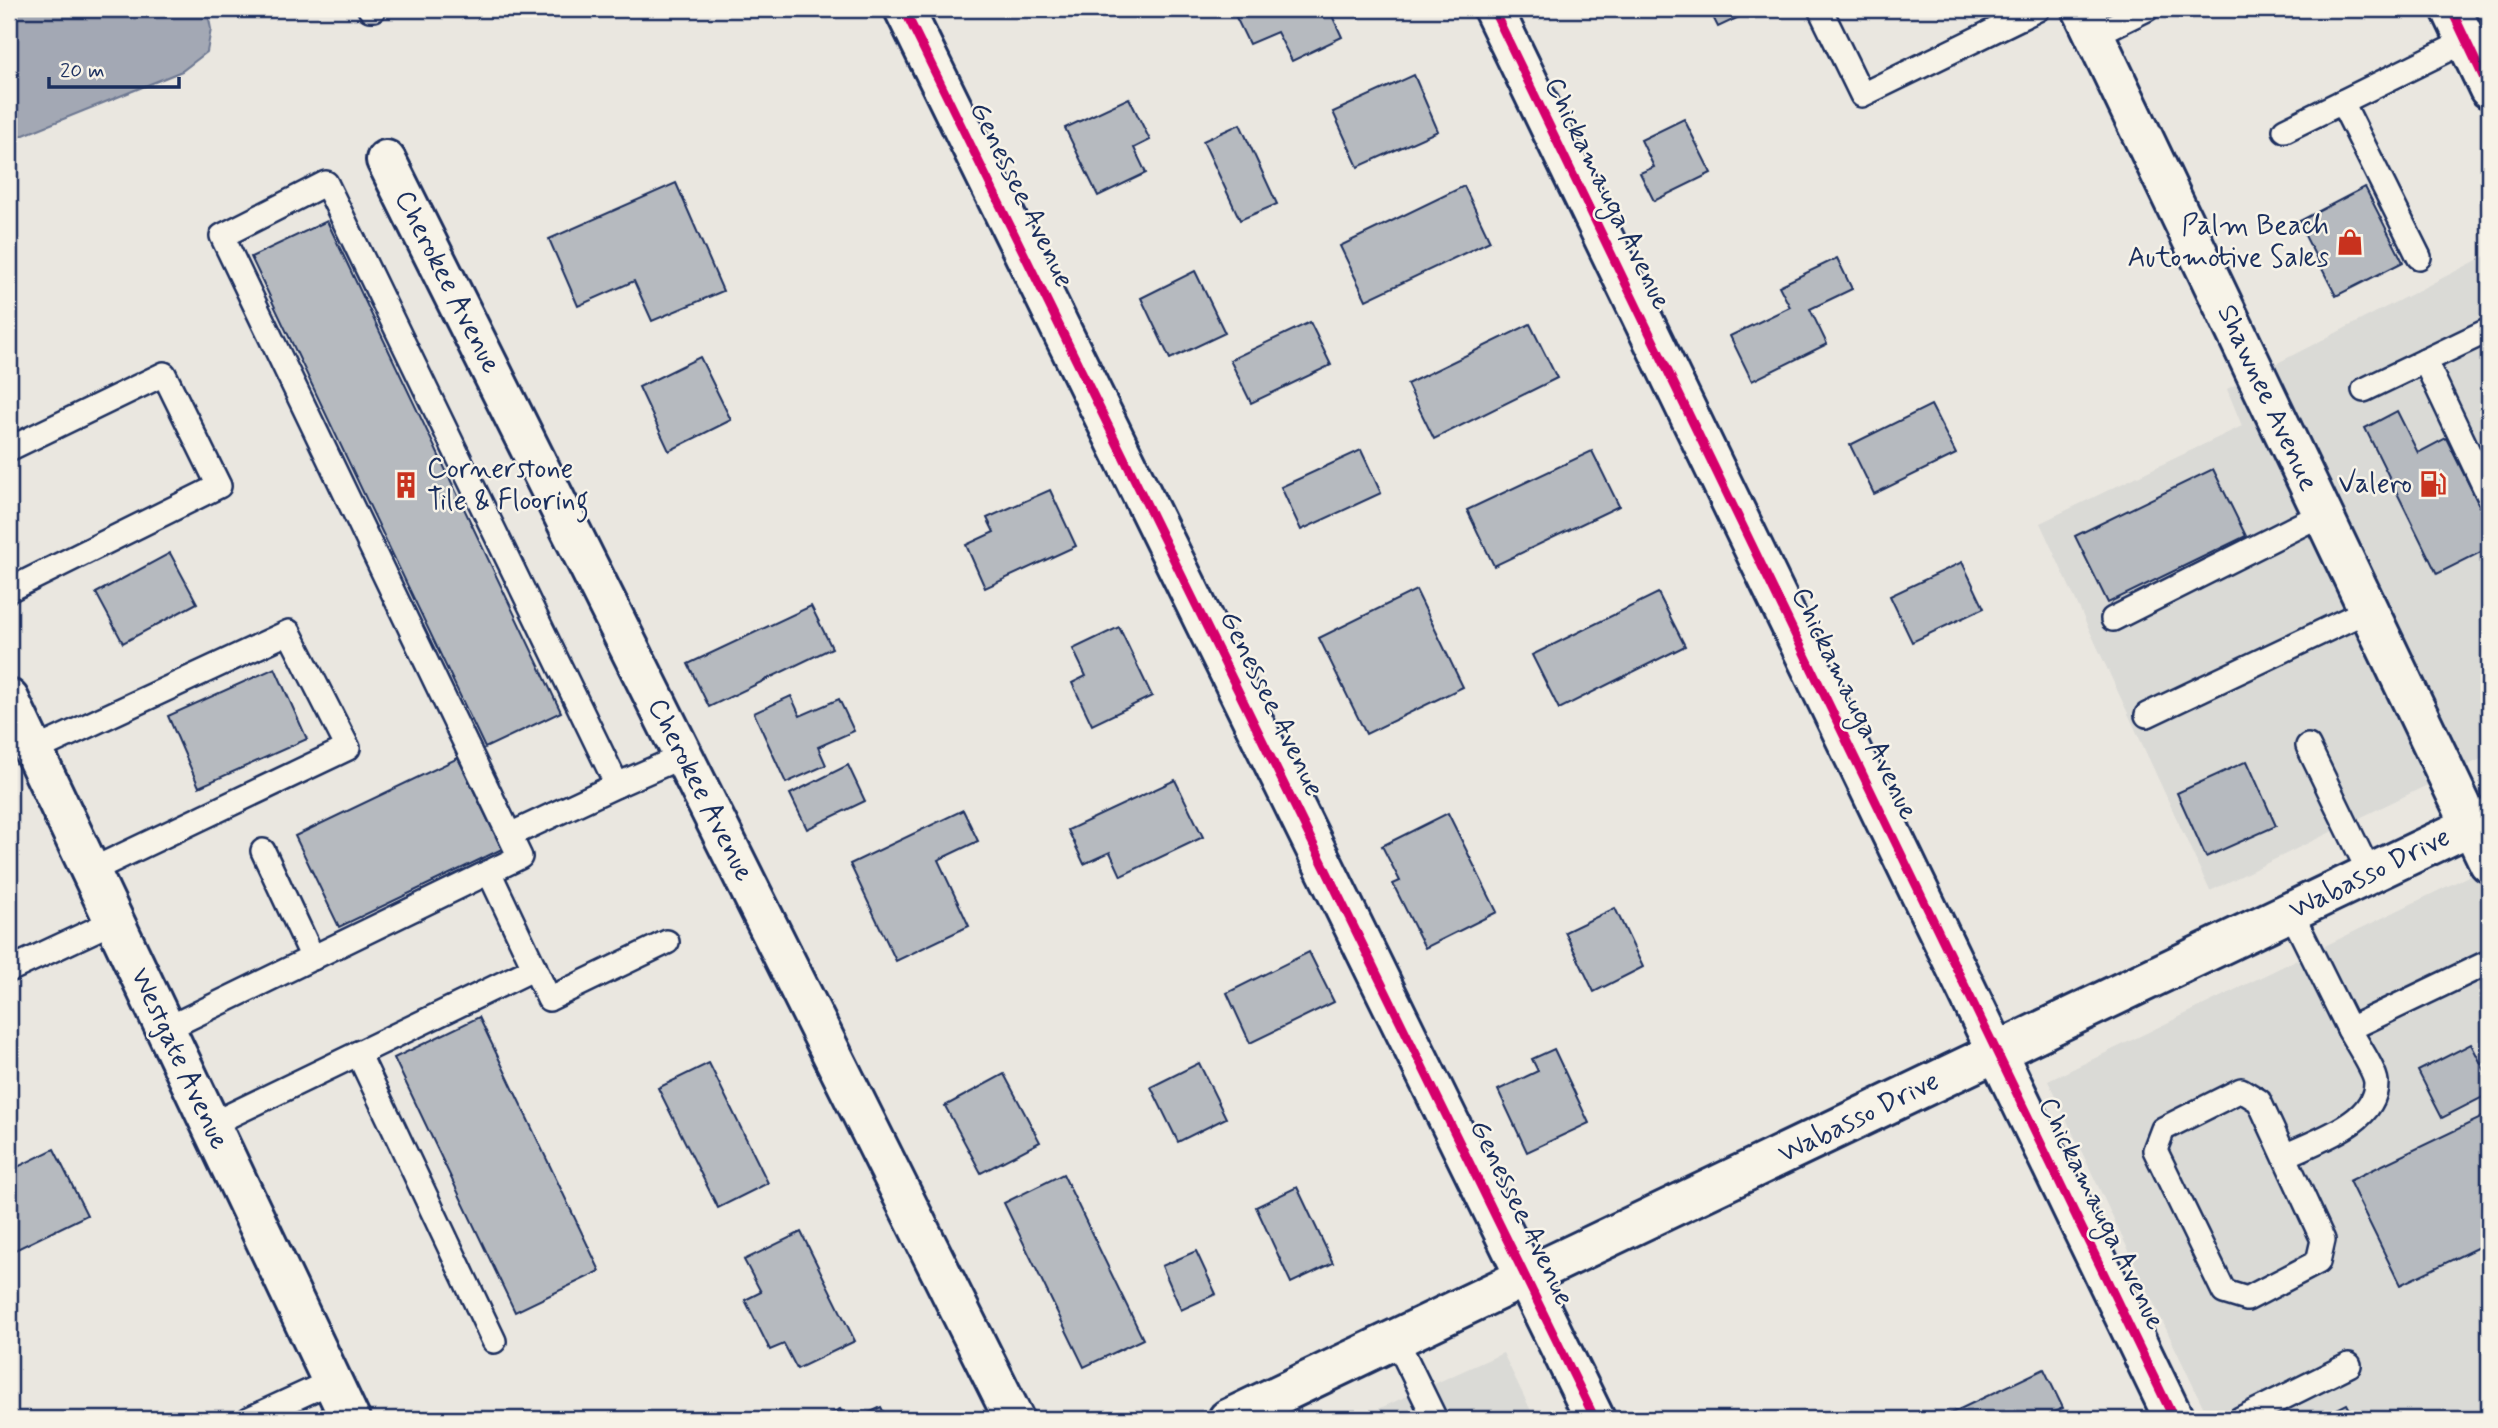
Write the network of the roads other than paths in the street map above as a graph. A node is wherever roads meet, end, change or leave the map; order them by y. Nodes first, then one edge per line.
1 (904, 9) edge
2 (1493, 9) edge
3 (1820, 9) edge
4 (2038, 9) edge
5 (2147, 9) edge
6 (2088, 22) edge
7 (2459, 25) edge
8 (2489, 89) edge
9 (2342, 102) junction
10 (2285, 130) dead end
11 (386, 160) dead end
12 (2419, 257) dead end
13 (2489, 330) edge
14 (2425, 361) junction
15 (2364, 390) dead end
16 (9, 449) edge
17 (2489, 496) edge
18 (2322, 514) junction
19 (9, 590) edge
20 (2368, 610) junction
21 (2113, 619) dead end
22 (9, 699) edge
23 (2147, 715) dead end
24 (2308, 746) dead end
25 (33, 751) junction
26 (683, 756) junction
27 (617, 785) junction
28 (2480, 821) edge
29 (509, 835) junction
30 (263, 851) dead end
31 (2489, 863) edge
32 (90, 871) junction
33 (489, 872) junction
34 (2370, 874) junction
35 (2291, 912) junction
36 (114, 921) junction
37 (667, 942) dead end
38 (313, 958) junction
39 (2489, 962) edge
40 (535, 968) junction
41 (9, 970) edge
42 (166, 1029) junction
43 (2349, 1029) junction
44 (1997, 1052) junction
45 (358, 1053) junction
46 (210, 1125) junction
47 (2285, 1156) junction
48 (1527, 1276) junction
49 (1396, 1339) junction
50 (494, 1341) dead end
51 (2349, 1365) dead end
52 (332, 1381) junction
53 (249, 1419) edge
54 (351, 1419) edge
55 (1014, 1419) edge
56 (1228, 1419) edge
57 (1435, 1419) edge
58 (1595, 1419) edge
59 (2174, 1419) edge
60 (2240, 1419) edge

1 - 48 street, Genessee Avenue
2 - 44 street, Chickamauga Avenue
3 - 4 lane
5 - 6 lane
6 - 18 street, Shawnee Avenue
7 - 8 street
7 - 9 lane
9 - 10 lane
9 - 12 lane
11 - 26 street, Cherokee Avenue
13 - 14 lane
14 - 15 lane
14 - 17 lane
16 - 19 lane
18 - 20 street, Shawnee Avenue
18 - 21 lane
20 - 23 lane
20 - 28 street, Shawnee Avenue
22 - 25 street, Westgate Avenue
24 - 34 lane
25 - 32 street, Westgate Avenue
25 - 32 lane
26 - 27 lane
26 - 55 street, Cherokee Avenue
27 - 29 lane
27 - 29 lane
28 - 31 street, Shawnee Avenue
28 - 34 street, Wabasso Drive
29 - 33 lane
30 - 38 lane
32 - 36 street, Westgate Avenue
33 - 38 lane
33 - 40 lane
34 - 35 street, Wabasso Drive
35 - 43 lane
35 - 44 street, Wabasso Drive
36 - 41 lane
36 - 42 street, Westgate Avenue
37 - 40 lane
38 - 42 lane
39 - 43 lane
40 - 45 lane
42 - 46 street, Westgate Avenue
43 - 47 lane
44 - 48 street, Wabasso Drive
44 - 59 street, Chickamauga Avenue
45 - 46 lane
45 - 50 lane
46 - 52 street, Westgate Avenue
47 - 47 lane
48 - 49 street, Wabasso Drive
48 - 58 street, Genessee Avenue
49 - 56 street, Wabasso Drive
49 - 57 lane
51 - 60 lane
52 - 53 lane
52 - 54 street, Westgate Avenue

